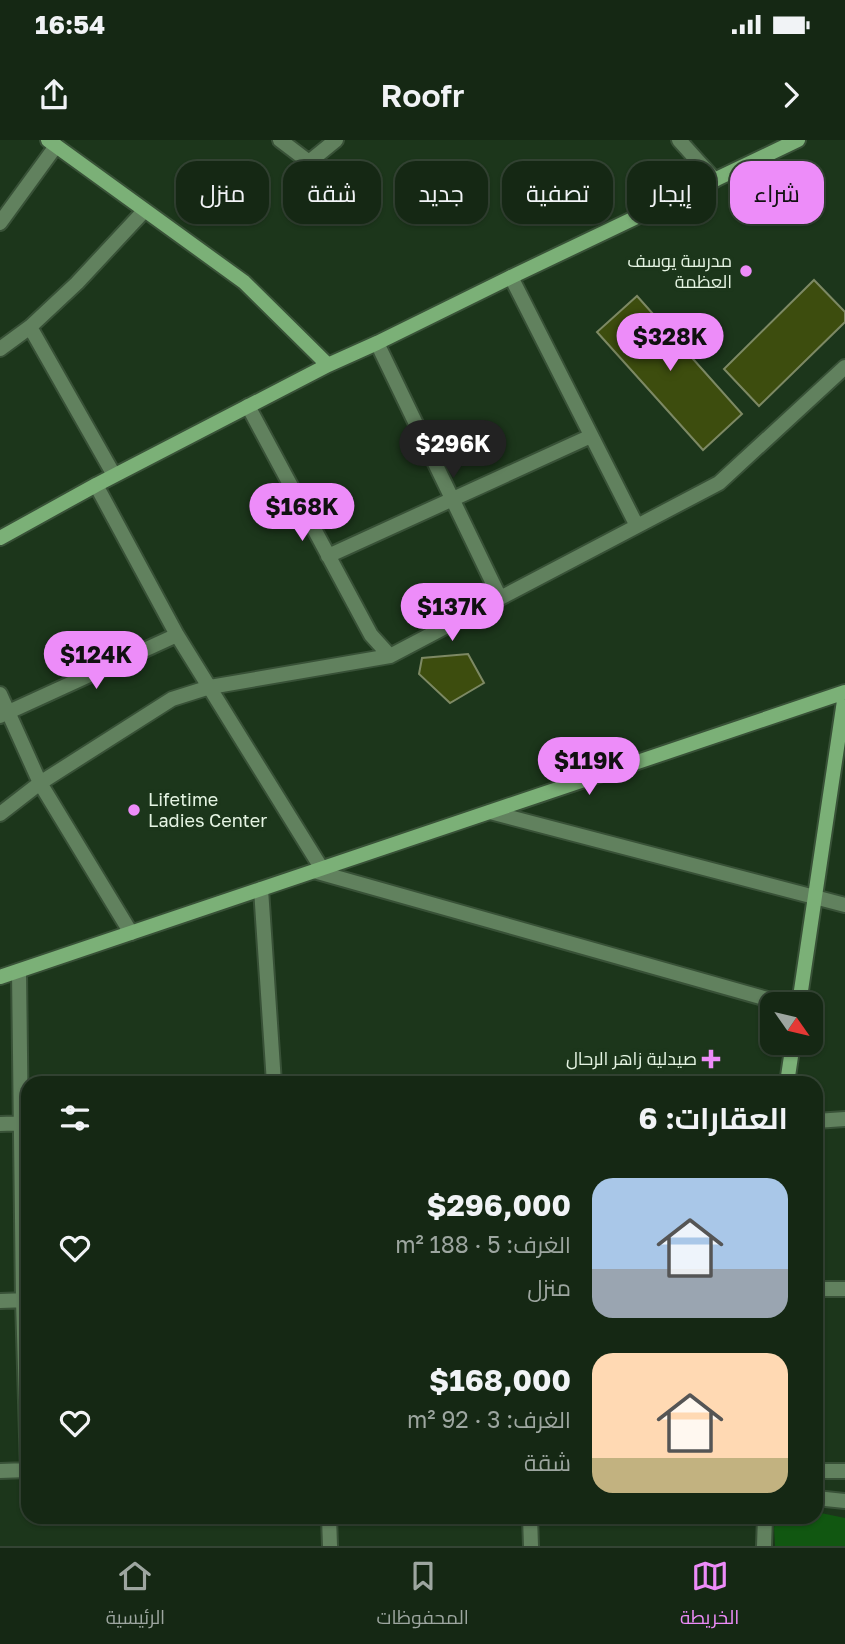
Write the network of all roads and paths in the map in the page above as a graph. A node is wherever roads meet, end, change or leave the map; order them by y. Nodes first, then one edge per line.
1 (281, 140) edge
2 (336, 140) edge
3 (679, 140) edge
4 (798, 140) edge
5 (52, 143) edge
6 (698, 161) edge
7 (716, 180) edge
8 (144, 211) junction
9 (627, 222) edge
10 (0, 223) edge
11 (511, 277) junction
12 (30, 327) junction
13 (377, 343) junction
14 (0, 349) edge
15 (328, 365) junction
16 (845, 368) edge
17 (248, 406) junction
18 (591, 436) junction
19 (114, 475) junction
20 (96, 485) junction
21 (452, 499) junction
22 (637, 526) junction
23 (0, 538) edge
24 (328, 555) junction
25 (500, 598) junction
26 (177, 635) junction
27 (390, 656) junction
28 (210, 687) junction
29 (845, 693) edge
30 (0, 694) edge
31 (5, 714) edge
32 (40, 783) junction
33 (490, 812) junction
34 (0, 814) edge
35 (318, 870) junction
36 (261, 889) junction
37 (815, 898) junction
38 (845, 905) edge
39 (131, 933) junction
40 (19, 971) junction
41 (0, 978) edge
42 (801, 992) edge
43 (760, 997) edge
44 (791, 1055) edge
45 (23, 1076) edge
46 (274, 1076) edge
47 (788, 1076) edge
48 (845, 1119) edge
49 (823, 1121) edge
50 (21, 1123) edge
51 (0, 1124) edge
52 (823, 1289) edge
53 (845, 1289) edge
54 (21, 1300) edge
55 (0, 1301) edge
56 (21, 1470) edge
57 (0, 1471) edge
58 (823, 1471) edge
59 (845, 1471) edge
60 (823, 1499) edge
61 (845, 1501) edge
62 (329, 1524) edge
63 (530, 1524) edge
64 (765, 1524) edge
65 (330, 1546) edge
66 (531, 1546) edge
67 (764, 1546) edge

1 - 2 street
3 - 6 street
4 - 7 main road
5 - 8 main road
5 - 10 street
8 - 12 street
8 - 15 main road
9 - 11 main road
11 - 13 main road
11 - 18 street
12 - 14 street
12 - 19 street
13 - 15 main road
13 - 21 street
15 - 17 main road
16 - 22 street
17 - 19 main road
17 - 24 street
18 - 21 street
18 - 22 street
19 - 20 main road
20 - 23 main road
20 - 26 street
21 - 24 street
21 - 25 street
22 - 25 street
24 - 27 street
25 - 27 street
26 - 28 street
26 - 31 street
27 - 28 street
28 - 32 street
28 - 35 street
29 - 33 main road
29 - 37 main road
30 - 31 street
31 - 32 street
32 - 34 street
32 - 39 street
33 - 35 main road
33 - 37 street
35 - 36 main road
35 - 43 street
36 - 39 main road
36 - 46 street
37 - 38 street
37 - 42 main road
39 - 40 main road
40 - 41 main road
40 - 45 street
44 - 47 main road
48 - 49 street
50 - 51 street
52 - 53 street
54 - 55 street
56 - 57 street
58 - 59 street
60 - 61 street
62 - 65 street
63 - 66 street
64 - 67 street

